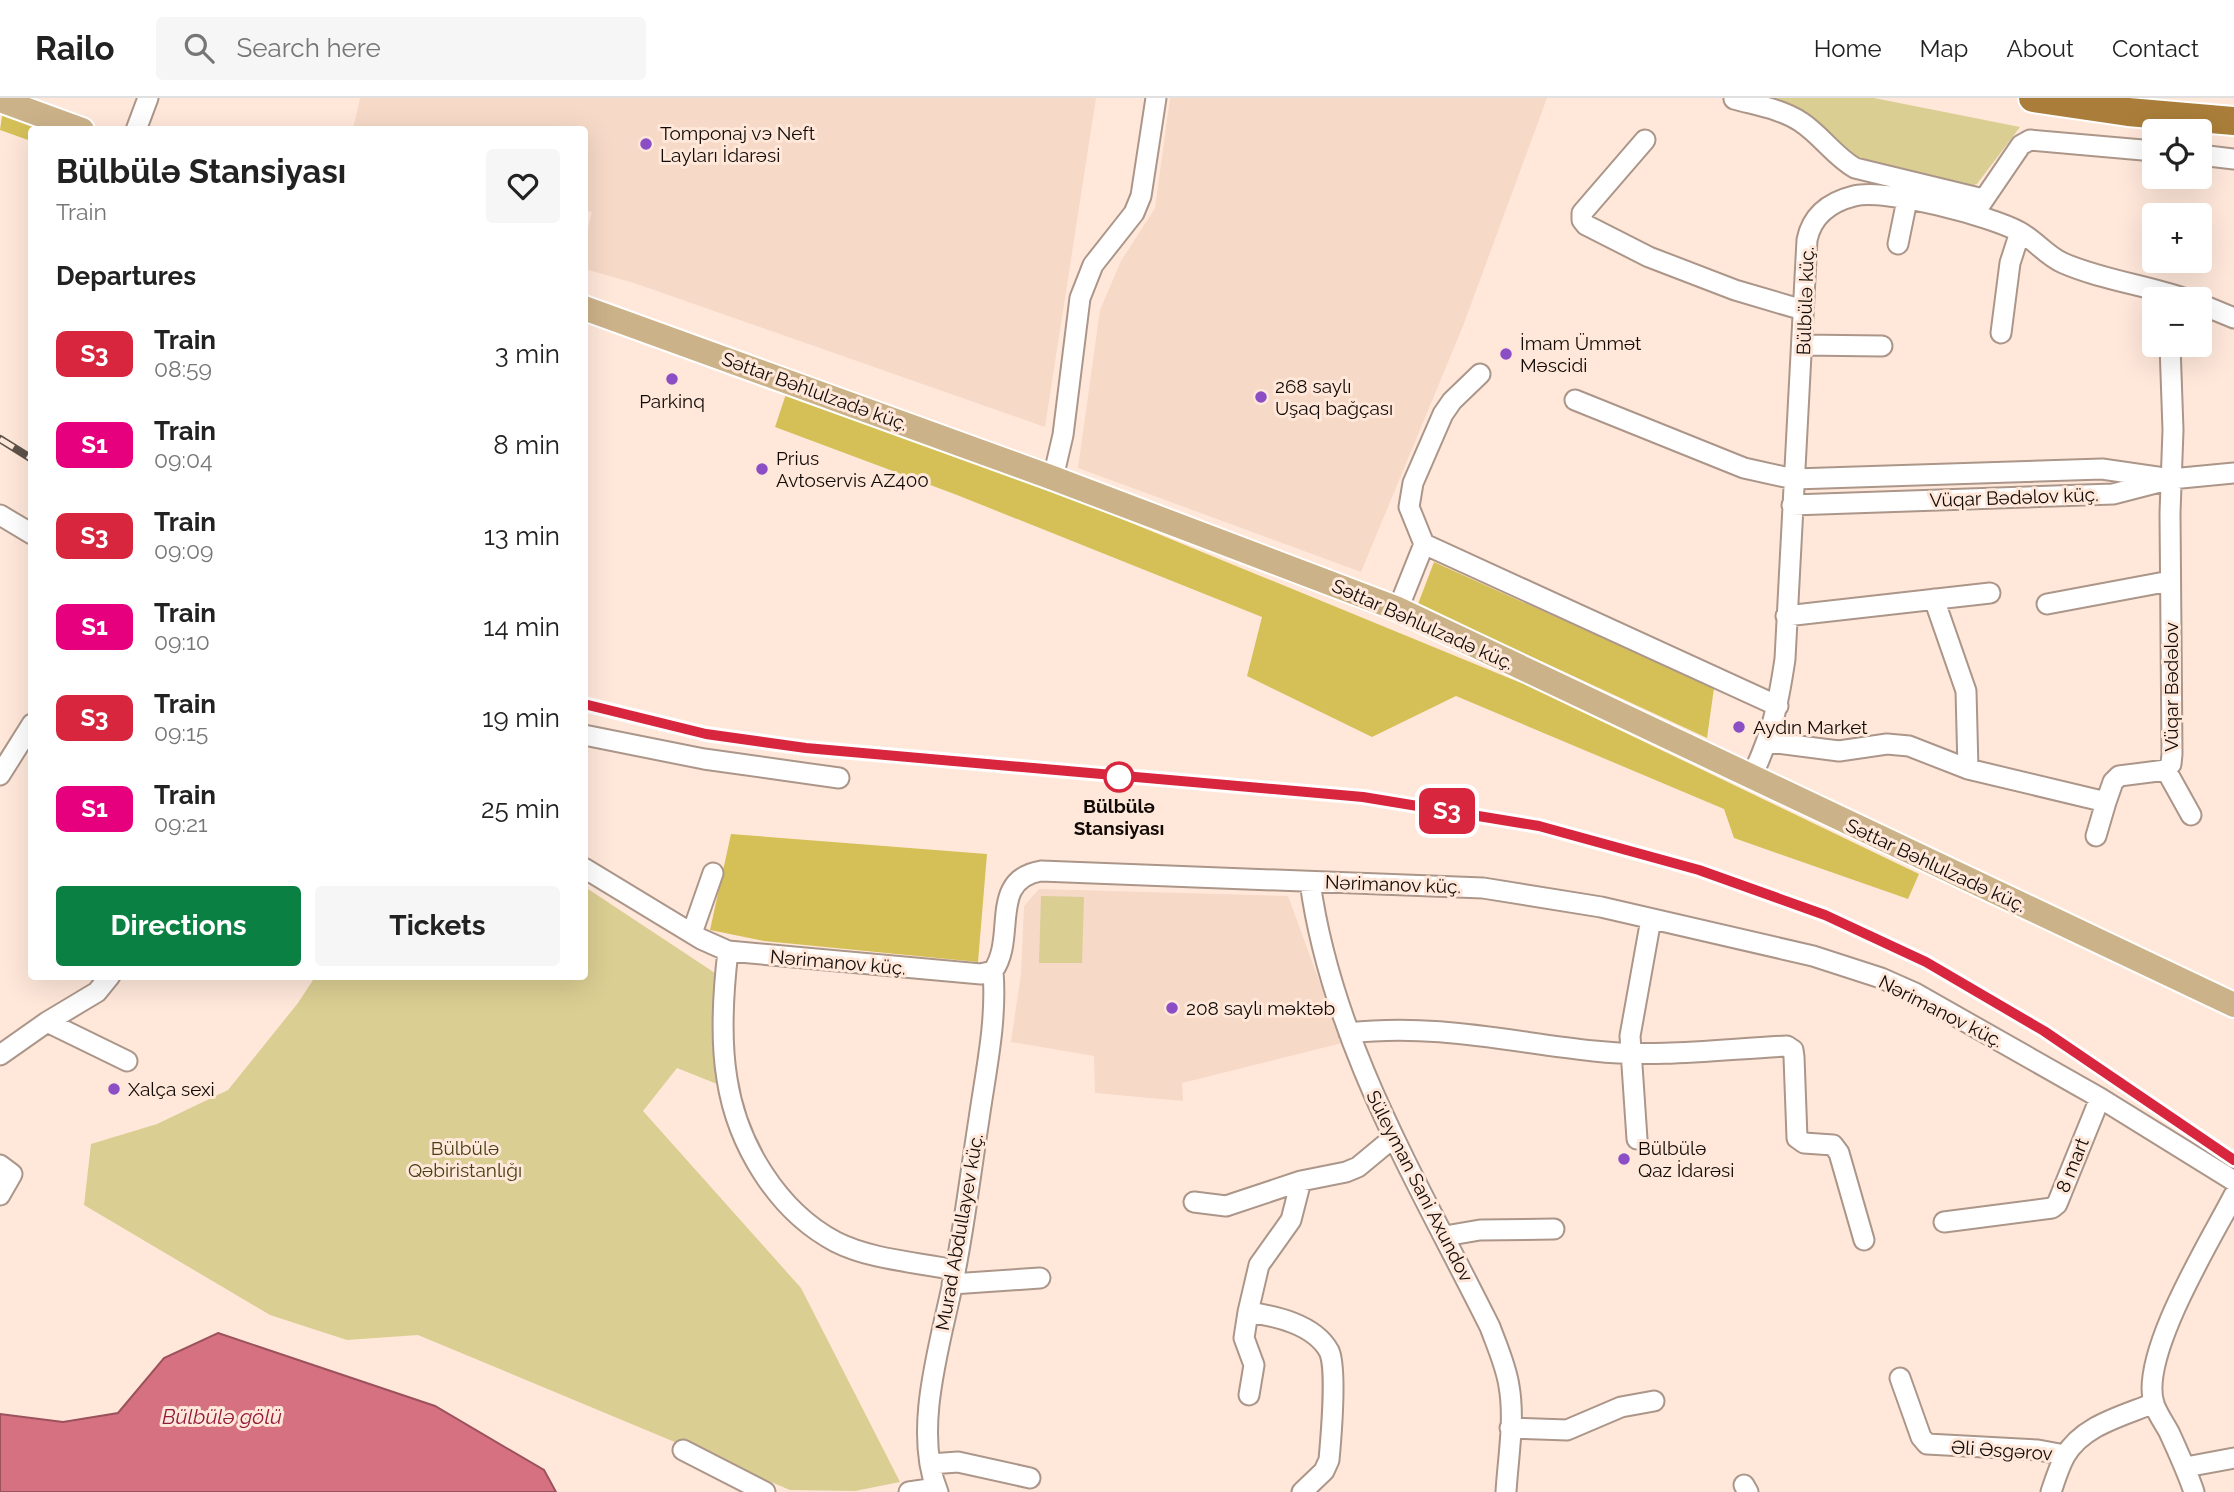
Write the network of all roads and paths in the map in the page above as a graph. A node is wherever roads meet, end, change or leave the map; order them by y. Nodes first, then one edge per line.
1 (148, 98) edge
2 (1156, 98) edge
3 (2033, 98) edge
4 (1734, 99) edge
5 (0, 100) edge
6 (2234, 121) edge
7 (71, 126) edge
8 (138, 126) edge
9 (1645, 140) dead end
10 (2142, 150) edge
11 (2212, 156) edge
12 (2234, 159) edge
13 (1907, 200) junction
14 (1979, 207) junction
15 (2020, 232) junction
16 (1898, 244) dead end
17 (2144, 287) edge
18 (588, 309) edge
19 (2212, 309) edge
20 (1803, 310) junction
21 (2234, 318) edge
22 (2001, 333) dead end
23 (1802, 345) junction
24 (1882, 346) dead end
25 (2170, 357) edge
26 (1480, 374) dead end
27 (1575, 400) dead end
28 (2234, 473) edge
29 (1053, 478) junction
30 (1794, 479) junction
31 (2171, 479) junction
32 (1793, 505) junction
33 (0, 515) edge
34 (28, 532) edge
35 (1424, 544) junction
36 (2170, 581) junction
37 (1990, 593) dead end
38 (1934, 599) junction
39 (2047, 604) dead end
40 (1398, 609) junction
41 (1787, 616) junction
42 (1777, 706) junction
43 (28, 730) edge
44 (588, 736) edge
45 (1768, 742) junction
46 (1968, 769) junction
47 (2166, 770) junction
48 (0, 775) edge
49 (839, 778) dead end
50 (1751, 778) junction
51 (2106, 802) junction
52 (2191, 816) dead end
53 (2096, 836) dead end
54 (588, 871) edge
55 (713, 873) dead end
56 (1310, 881) junction
57 (1651, 919) junction
58 (692, 933) junction
59 (728, 951) junction
60 (993, 971) junction
61 (107, 980) edge
62 (2234, 1006) edge
63 (47, 1022) junction
64 (1349, 1033) junction
65 (1629, 1053) junction
66 (0, 1055) edge
67 (127, 1061) dead end
68 (2100, 1098) junction
69 (1393, 1138) junction
70 (1637, 1139) dead end
71 (0, 1165) edge
72 (1301, 1181) junction
73 (2234, 1181) edge
74 (0, 1195) edge
75 (2234, 1195) edge
76 (1194, 1202) dead end
77 (1944, 1222) dead end
78 (1554, 1229) dead end
79 (1445, 1236) junction
80 (1864, 1240) dead end
81 (954, 1277) junction
82 (1040, 1278) dead end
83 (1248, 1312) junction
84 (1900, 1378) dead end
85 (1249, 1395) dead end
86 (1654, 1401) dead end
87 (2154, 1403) junction
88 (1510, 1428) junction
89 (683, 1450) dead end
90 (2065, 1455) junction
91 (2234, 1458) edge
92 (930, 1464) junction
93 (2186, 1467) junction
94 (1030, 1478) dead end
95 (937, 1490) edge
96 (765, 1492) edge
97 (909, 1492) edge
98 (1302, 1492) edge
99 (1506, 1492) edge
100 (2051, 1492) edge
101 (2194, 1492) edge

1 - 8 street
2 - 29 street
3 - 6 highway
4 - 14 street
5 - 7 main road
9 - 20 street
10 - 14 street
11 - 12 street
13 - 14 street, Bülbülə küç.
13 - 16 street
13 - 20 street, Bülbülə küç.
14 - 15 street, Bülbülə küç.
15 - 17 street, Bülbülə küç.
15 - 22 street
18 - 29 main road, Səttar Bəhlulzadə küç.
19 - 21 street
20 - 23 street, Bülbülə küç.
23 - 24 street
23 - 30 street, Bülbülə küç.
25 - 31 street, Vüqar Bədəlov
26 - 35 street
27 - 30 street
28 - 31 street, Vüqar Bədəlov küç.
29 - 40 main road, Səttar Bəhlulzadə küç.
30 - 31 street
30 - 32 street, Bülbülə küç.
31 - 32 street, Vüqar Bədəlov küç.
31 - 36 street, Vüqar Bədəlov
32 - 41 street, Bülbülə küç.
33 - 34 street
35 - 40 street
35 - 42 street
36 - 39 street
36 - 47 street, Vüqar Bədəlov
37 - 38 street
38 - 41 street
38 - 46 street
40 - 50 main road, Səttar Bəhlulzadə küç.
41 - 42 street, Bülbülə küç.
42 - 45 street, Bülbülə küç.
43 - 48 street
44 - 49 street
45 - 46 street
45 - 50 street, Bülbülə küç.
46 - 51 street
47 - 51 street, Vüqar Bədəlov
47 - 52 street
50 - 62 main road, Səttar Bəhlulzadə küç.
51 - 53 street
54 - 58 street, Nərimanov küç.
55 - 58 street
56 - 57 street, Nərimanov küç.
56 - 60 street, Nərimanov küç.
56 - 64 street, Süleyman Sani Axundov
57 - 65 street
57 - 68 street, Nərimanov küç.
58 - 59 street, Nərimanov küç.
59 - 60 street, Nərimanov küç.
59 - 81 street
60 - 81 street, Murad Abdullayev küç.
61 - 63 street
63 - 66 street
63 - 67 street
64 - 65 street
64 - 69 street, Süleyman Sani Axundov
65 - 70 street
65 - 80 street
68 - 73 street, Nərimanov küç.
68 - 77 street, 8 mart
69 - 72 street
69 - 79 street, Süleyman Sani Axundov
71 - 74 street
72 - 76 street
72 - 83 street
75 - 87 street
78 - 79 street
79 - 88 street, Süleyman Sani Axundov
81 - 82 street
81 - 92 street, Murad Abdullayev küç.
83 - 85 street
83 - 98 street
84 - 90 street, Əli Əsgərov
86 - 88 street
87 - 90 street
87 - 93 street
88 - 99 street, Süleyman Sani Axundov
89 - 96 street
90 - 100 street
91 - 93 street
92 - 94 street
92 - 95 street, Murad Abdullayev küç.
93 - 101 street
95 - 97 street

